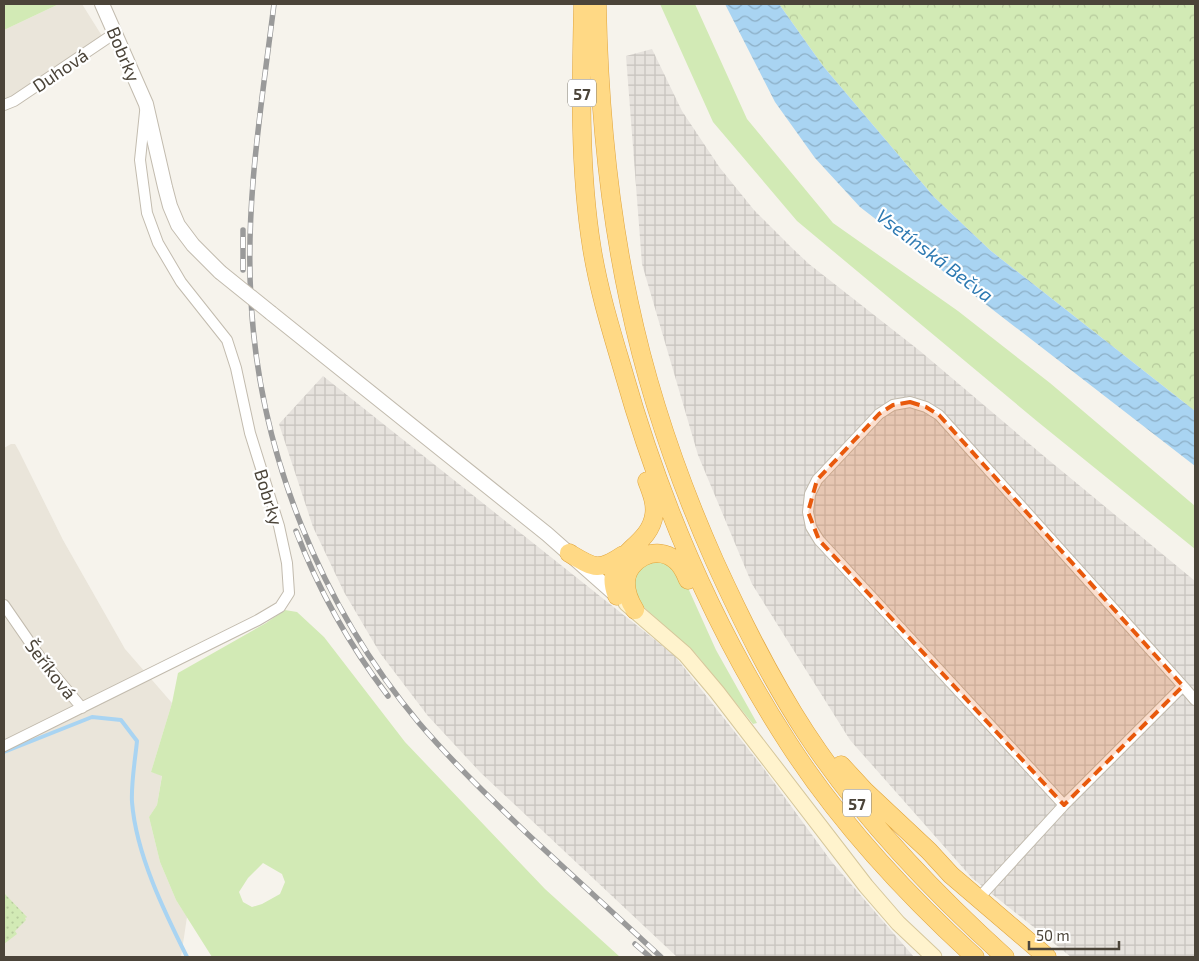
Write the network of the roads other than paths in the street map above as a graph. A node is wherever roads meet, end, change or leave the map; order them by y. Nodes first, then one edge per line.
1 (102, 4) edge
2 (583, 4) edge
3 (597, 4) edge
4 (115, 33) junction
5 (146, 104) junction
6 (4, 105) edge
7 (605, 308) junction
8 (630, 550) junction
9 (569, 553) junction
10 (614, 583) junction
11 (4, 605) edge
12 (635, 610) joint
13 (742, 623) junction
14 (751, 682) junction
15 (1183, 686) junction
16 (1195, 700) edge
17 (82, 708) junction
18 (4, 746) edge
19 (1064, 805) junction
20 (978, 899) junction
21 (934, 957) edge
22 (975, 957) edge
23 (1005, 957) edge
24 (1047, 957) edge

1 - 4 street, Bobrky
2 - 7 highway, 57
3 - 13 highway, 57
4 - 5 street, Bobrky
4 - 6 street, Duhová
5 - 9 street, Bobrky, bridge
5 - 17 street, Bobrky
7 - 8 highway
7 - 14 highway, 57
8 - 9 highway
8 - 10 highway
9 - 10 street, Bobrky
10 - 12 highway
10 - 14 highway
11 - 17 street, Šeříková
12 - 21 main road
13 - 20 highway
13 - 23 highway, 57
14 - 22 highway, 57
15 - 16 street
15 - 19 street
15 - 19 street
17 - 18 street, Bobrky
19 - 20 street
20 - 24 highway

